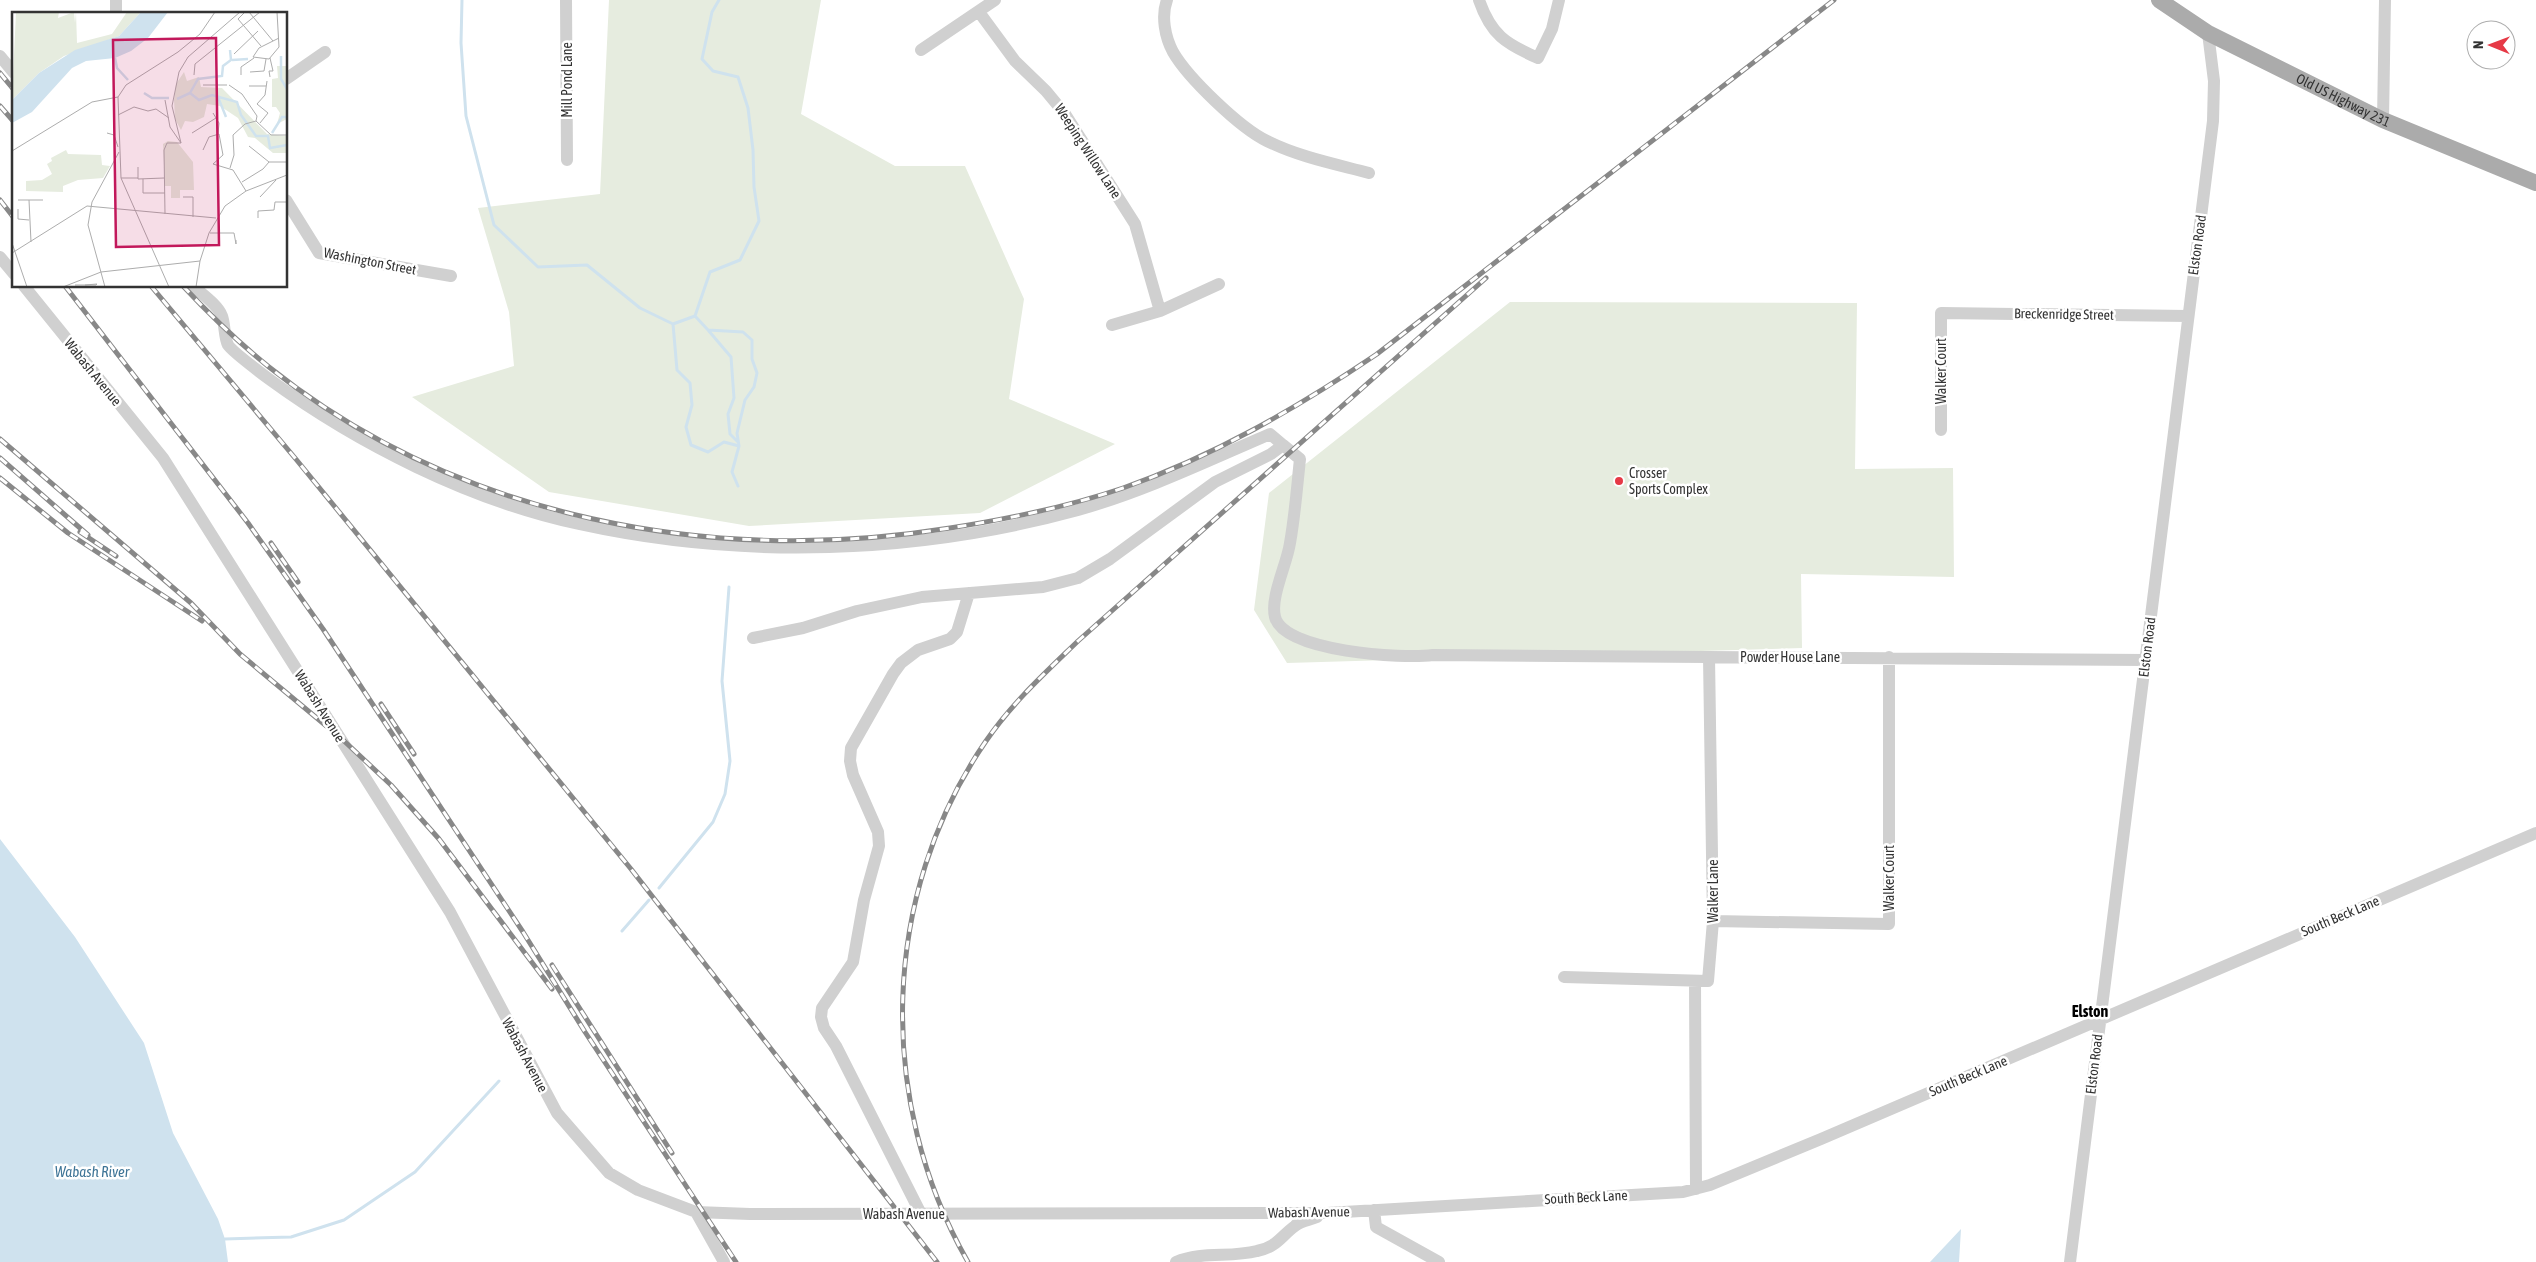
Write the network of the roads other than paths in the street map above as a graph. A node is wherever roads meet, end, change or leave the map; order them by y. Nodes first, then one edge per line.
1 (566, 0) edge
2 (995, 0) edge
3 (1167, 0) edge
4 (1479, 0) edge
5 (1559, 0) edge
6 (2159, 0) edge
7 (2385, 0) edge
8 (980, 12) junction
9 (2208, 32) junction
10 (921, 50) dead end
11 (325, 52) dead end
12 (0, 56) edge
13 (12, 71) edge
14 (288, 78) edge
15 (2383, 120) junction
16 (567, 160) dead end
17 (1369, 173) dead end
18 (2536, 183) edge
19 (288, 203) edge
20 (0, 257) edge
21 (12, 272) edge
22 (451, 276) dead end
23 (1219, 284) dead end
24 (26, 288) edge
25 (195, 288) edge
26 (1160, 311) junction
27 (1941, 313) joint
28 (2188, 316) junction
29 (1112, 325) dead end
30 (1941, 430) dead end
31 (1283, 445) junction
32 (969, 593) junction
33 (753, 638) dead end
34 (1710, 657) junction
35 (1889, 657) junction
36 (2146, 660) junction
37 (2536, 833) edge
38 (1714, 921) junction
39 (1564, 977) dead end
40 (1695, 981) junction
41 (2099, 1019) junction
42 (1696, 1189) junction
43 (1374, 1210) junction
44 (696, 1212) junction
45 (1327, 1213) junction
46 (921, 1214) junction
47 (724, 1262) edge
48 (1176, 1262) edge
49 (1439, 1262) edge
50 (2070, 1262) edge

1 - 16 street, Mill Pond Lane
2 - 8 street
3 - 17 street
4 - 5 street
6 - 9 main road, Old US Highway 231
7 - 15 street
8 - 10 street
8 - 26 street, Weeping Willow Lane
9 - 15 main road, Old US Highway 231
9 - 28 street, Elston Road
11 - 14 street
12 - 13 street
15 - 18 main road, Old US Highway 231
19 - 22 street, Washington Street
20 - 21 street
23 - 26 street
24 - 44 street, Wabash Avenue
25 - 31 street
26 - 29 street
27 - 28 street, Breckenridge Street
27 - 30 street, Walker Court
28 - 36 street, Elston Road
31 - 32 street
31 - 34 street, Powder House Lane
32 - 33 street
32 - 46 street
34 - 35 street, Powder House Lane
34 - 38 street, Walker Lane
35 - 36 street, Powder House Lane
35 - 38 street, Walker Court
36 - 41 street, Elston Road
37 - 41 street, South Beck Lane
38 - 40 street, Walker Lane
39 - 40 street
40 - 42 street
41 - 42 street, South Beck Lane
41 - 50 street, Elston Road
42 - 43 street, South Beck Lane
43 - 45 street, Wabash Avenue
43 - 49 street
44 - 46 street, Wabash Avenue
44 - 47 street
45 - 46 street, Wabash Avenue
45 - 48 street

